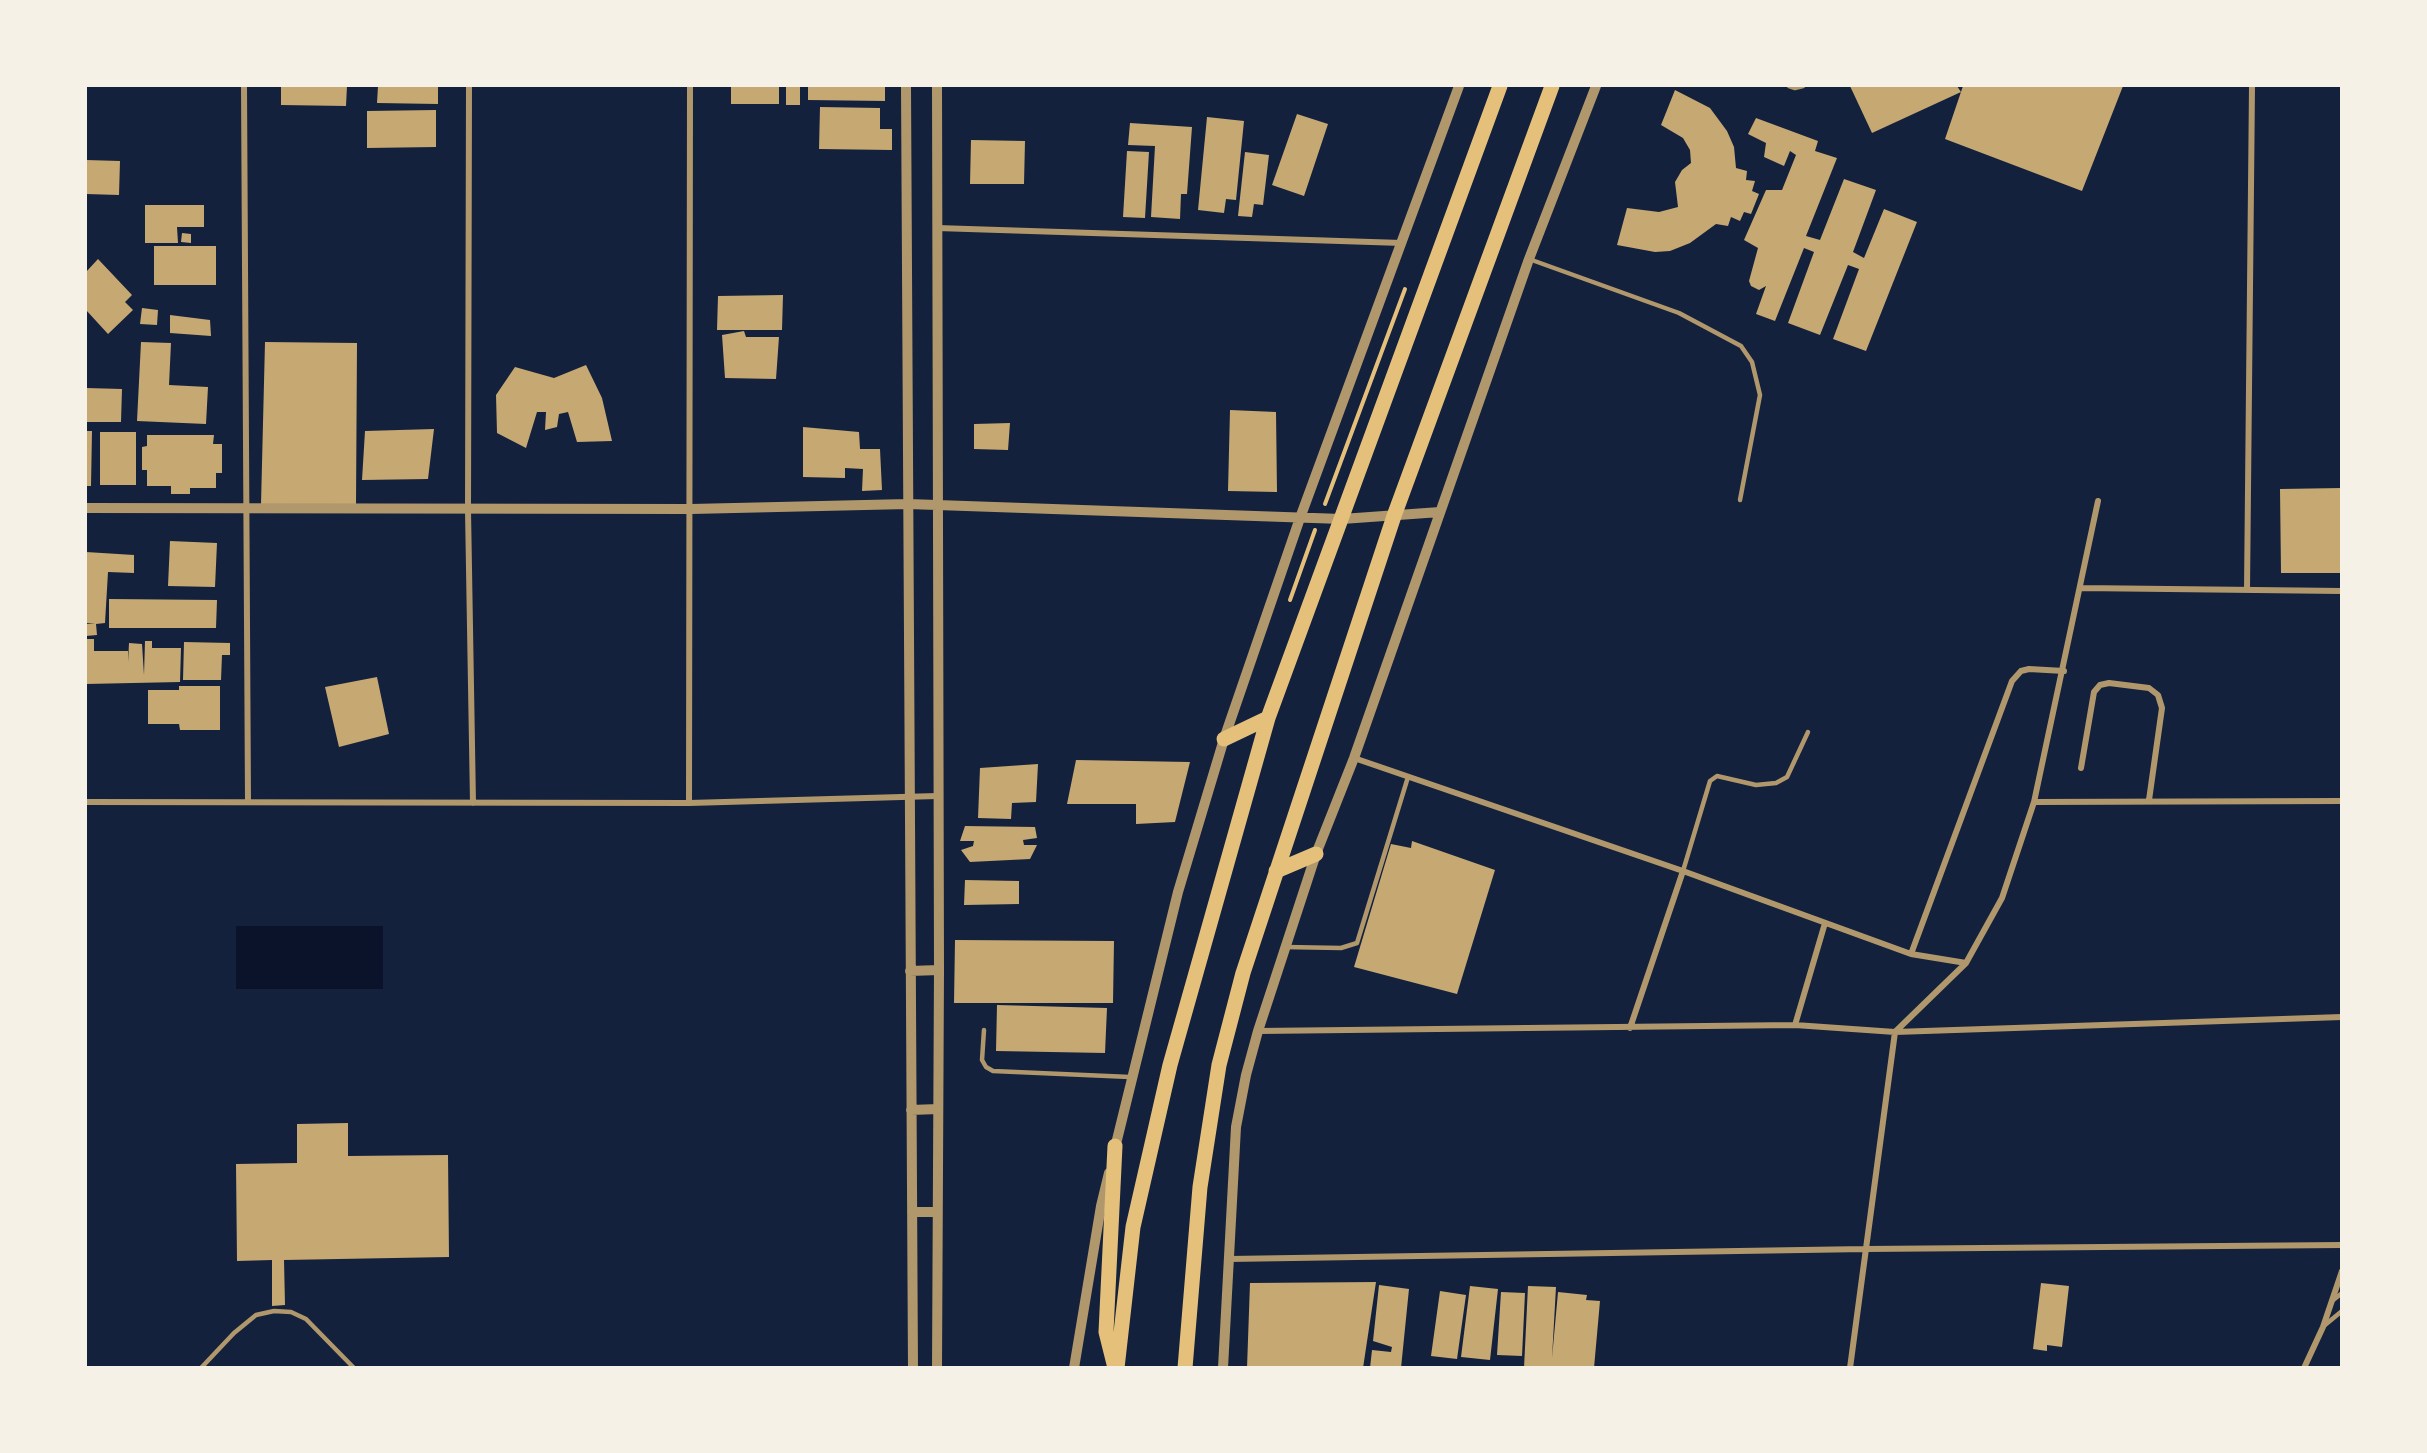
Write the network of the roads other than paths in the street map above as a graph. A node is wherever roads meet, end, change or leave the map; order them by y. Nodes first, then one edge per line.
1 (244, 86) edge
2 (469, 86) edge
3 (690, 86) edge
4 (906, 86) edge
5 (937, 86) edge
6 (1459, 86) edge
7 (1500, 86) edge
8 (1552, 86) edge
9 (1596, 86) edge
10 (1789, 86) edge
11 (1803, 86) edge
12 (2252, 86) edge
13 (936, 228) junction
14 (1402, 243) junction
15 (1529, 259) junction
16 (1740, 500) dead end
17 (2098, 501) dead end
18 (908, 504) junction
19 (937, 505) junction
20 (86, 508) edge
21 (246, 509) junction
22 (691, 509) junction
23 (468, 510) junction
24 (1440, 512) junction
25 (1394, 516) junction
26 (1300, 518) junction
27 (1342, 519) junction
28 (2081, 588) junction
29 (2247, 590) junction
30 (2342, 591) edge
31 (2064, 671) junction
32 (1268, 718) junction
33 (1808, 732) dead end
34 (1224, 740) junction
35 (1354, 758) junction
36 (2081, 768) dead end
37 (1408, 777) junction
38 (937, 796) junction
39 (908, 798) junction
40 (2149, 800) junction
41 (248, 801) junction
42 (2342, 801) edge
43 (86, 802) edge
44 (2034, 802) junction
45 (473, 803) junction
46 (689, 803) junction
47 (1316, 854) junction
48 (1276, 871) junction
49 (1683, 871) junction
50 (1825, 923) junction
51 (1285, 947) junction
52 (1911, 954) junction
53 (1966, 963) junction
54 (939, 970) junction
55 (910, 971) junction
56 (2342, 1017) edge
57 (1795, 1026) junction
58 (1630, 1028) junction
59 (984, 1030) dead end
60 (1258, 1031) junction
61 (1895, 1032) junction
62 (1132, 1077) junction
63 (938, 1109) junction
64 (911, 1110) junction
65 (1115, 1146) junction
66 (912, 1212) junction
67 (937, 1212) junction
68 (2342, 1245) edge
69 (1866, 1249) junction
70 (1229, 1259) junction
71 (2342, 1271) edge
72 (2339, 1281) edge
73 (2342, 1293) edge
74 (2331, 1301) junction
75 (2342, 1311) edge
76 (2323, 1327) junction
77 (201, 1368) edge
78 (354, 1368) edge
79 (913, 1368) edge
80 (937, 1368) edge
81 (1074, 1368) edge
82 (1116, 1368) edge
83 (1185, 1368) edge
84 (1223, 1368) edge
85 (1850, 1368) edge
86 (2304, 1368) edge

1 - 21 street
2 - 23 street
3 - 22 street
4 - 18 street
5 - 13 street
6 - 14 street
7 - 27 main road
8 - 25 main road
9 - 15 street
10 - 11 lane
12 - 29 street
13 - 14 street
13 - 19 street
14 - 26 street
15 - 16 lane
15 - 24 street
17 - 28 street
18 - 19 street
18 - 22 street
18 - 39 street
19 - 26 street
19 - 38 street
20 - 21 street
21 - 23 street
21 - 41 street
22 - 23 street
22 - 46 street
23 - 45 street
24 - 25 street
24 - 35 street
25 - 27 street
25 - 48 main road
26 - 27 street
26 - 34 street
27 - 32 main road
28 - 29 street
28 - 31 street
29 - 30 street
31 - 44 street
31 - 52 street
32 - 34 main road
32 - 82 main road
33 - 49 lane
34 - 62 street
35 - 37 street
35 - 47 street
36 - 40 street
37 - 49 street
37 - 51 lane
38 - 39 street
38 - 54 street
39 - 46 street
39 - 55 street
40 - 42 street
40 - 44 street
41 - 43 street
41 - 45 street
44 - 53 street
45 - 46 street
47 - 48 main road
47 - 51 street
48 - 83 main road
49 - 50 street
49 - 58 street
50 - 52 street
50 - 57 street
51 - 60 street
52 - 53 street
53 - 61 street
54 - 55 street
54 - 63 street
55 - 64 street
56 - 61 street
57 - 58 street
57 - 61 street
58 - 60 street
59 - 62 lane
60 - 70 street
61 - 69 street
62 - 65 street
63 - 64 street
63 - 67 street
64 - 66 street
65 - 81 street
65 - 82 main road
66 - 67 street
66 - 79 street
67 - 80 street
68 - 69 street
69 - 70 street
69 - 85 street
70 - 84 street
71 - 72 street
72 - 74 street
73 - 74 lane
74 - 76 street
75 - 76 lane
76 - 86 street
77 - 78 lane

